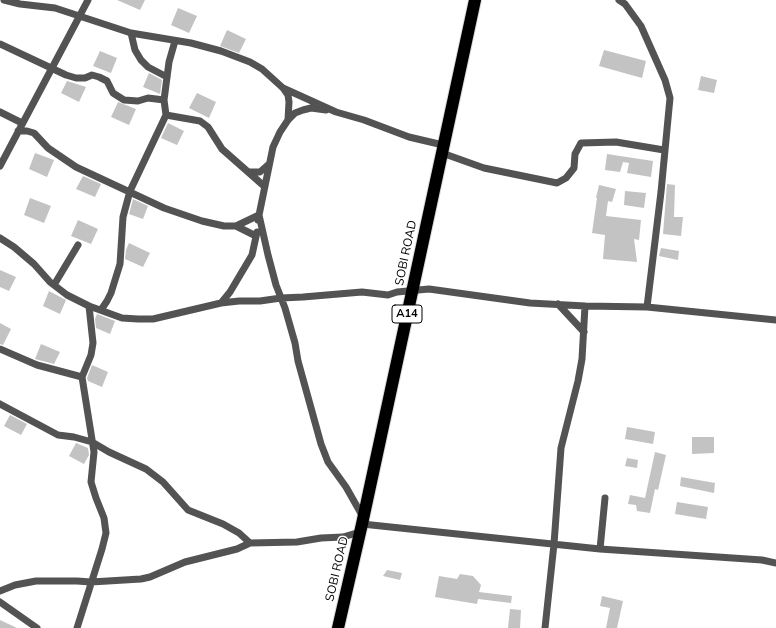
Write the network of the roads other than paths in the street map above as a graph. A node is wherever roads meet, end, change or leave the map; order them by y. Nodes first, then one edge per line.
1 (4, 0) edge
2 (88, 0) edge
3 (475, 0) edge
4 (619, 0) edge
5 (80, 15) junction
6 (131, 33) junction
7 (175, 41) junction
8 (0, 44) edge
9 (52, 69) junction
10 (167, 77) junction
11 (283, 88) junction
12 (164, 100) junction
13 (0, 112) edge
14 (336, 112) junction
15 (166, 115) junction
16 (288, 120) junction
17 (22, 123) junction
18 (18, 131) junction
19 (443, 149) junction
20 (664, 150) junction
21 (269, 164) junction
22 (0, 166) edge
23 (250, 172) junction
24 (264, 186) junction
25 (130, 191) junction
26 (259, 215) junction
27 (236, 226) junction
28 (256, 236) junction
29 (0, 238) edge
30 (78, 245) dead end
31 (54, 285) junction
32 (412, 289) junction
33 (281, 298) junction
34 (221, 303) junction
35 (558, 304) junction
36 (89, 306) junction
37 (585, 306) junction
38 (647, 307) junction
39 (100, 310) junction
40 (776, 320) edge
41 (584, 332) junction
42 (0, 349) edge
43 (82, 378) junction
44 (0, 404) edge
45 (92, 442) junction
46 (605, 498) dead end
47 (362, 525) junction
48 (343, 537) junction
49 (250, 543) junction
50 (554, 544) junction
51 (356, 547) junction
52 (600, 549) junction
53 (776, 563) edge
54 (91, 582) junction
55 (0, 591) edge
56 (0, 602) edge
57 (38, 628) edge
58 (77, 628) edge
59 (338, 628) edge
60 (545, 628) edge

1 - 5 street
2 - 5 street
3 - 19 highway, SOBI ROAD / A14
4 - 20 street
5 - 6 street
5 - 9 street
6 - 7 street
6 - 10 street
7 - 10 street
7 - 11 street
8 - 9 street
9 - 12 street
9 - 17 street
10 - 12 street
11 - 14 street
11 - 16 street
12 - 15 street
13 - 17 street
14 - 16 street
14 - 19 street
15 - 23 street
15 - 25 street
16 - 21 street
17 - 18 street
18 - 22 street
18 - 25 street
19 - 20 street
19 - 32 highway, SOBI ROAD / A14
20 - 38 street
21 - 23 street
21 - 24 street
23 - 24 street
24 - 26 street
25 - 27 street
25 - 39 street
26 - 27 street
26 - 28 street
26 - 33 street
27 - 28 street
28 - 34 street
29 - 31 street
30 - 31 street
31 - 36 street
32 - 33 street
32 - 35 street
32 - 47 highway, SOBI ROAD / A14
33 - 34 street
33 - 47 street
34 - 39 street
35 - 37 street
35 - 41 street
36 - 39 street
36 - 43 street
37 - 38 street
37 - 41 street
38 - 40 street
41 - 50 street
42 - 43 street
43 - 45 street
44 - 45 street
45 - 49 street
45 - 54 street
46 - 52 street
47 - 48 street
47 - 50 street
47 - 51 highway, SOBI ROAD / A14
48 - 49 street
48 - 51 street
49 - 54 street
50 - 52 street
50 - 60 street
51 - 59 highway, SOBI ROAD / A14
52 - 53 street
54 - 55 street
54 - 58 street
56 - 57 street

